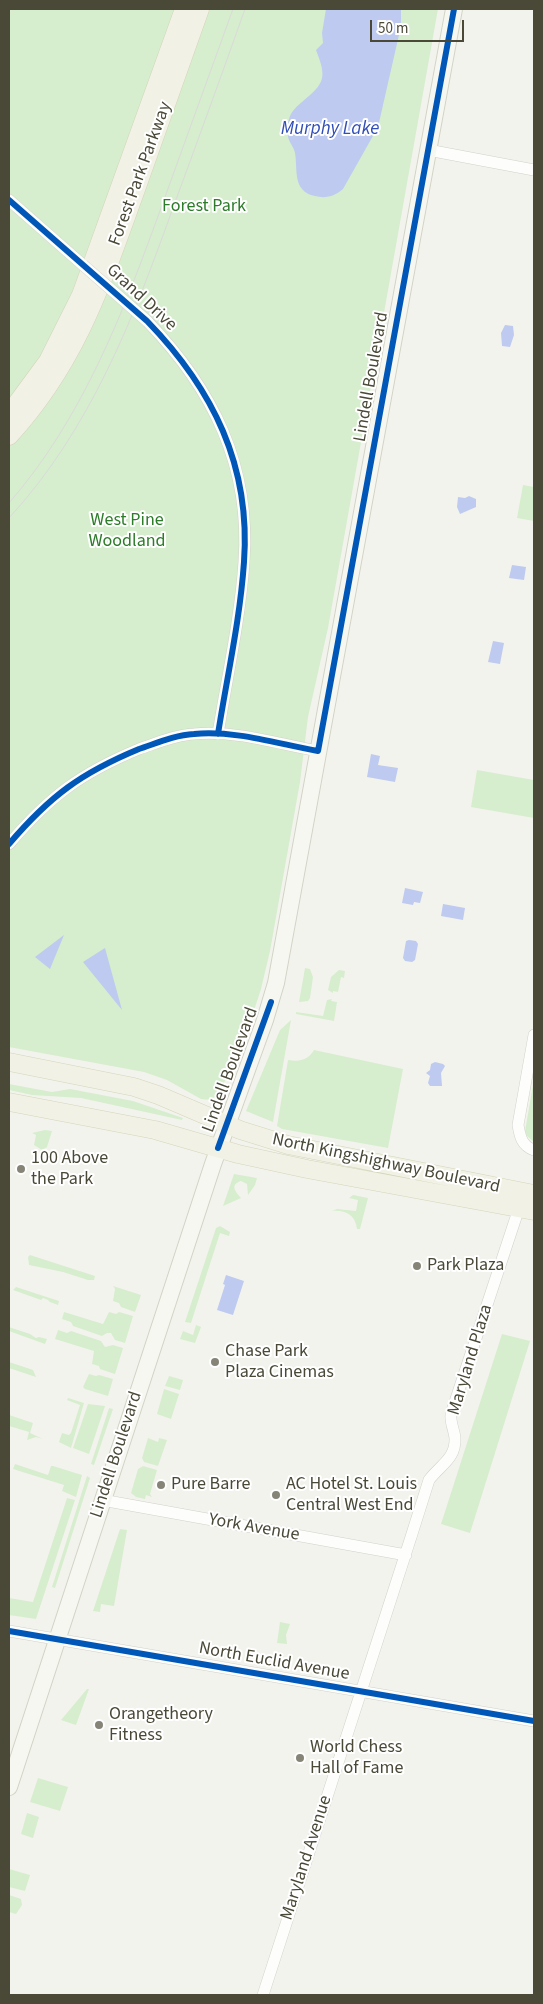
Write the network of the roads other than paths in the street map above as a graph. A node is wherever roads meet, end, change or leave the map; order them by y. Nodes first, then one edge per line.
1 (184, 9) edge
2 (200, 9) edge
3 (454, 9) edge
4 (428, 150) junction
5 (534, 170) edge
6 (9, 200) edge
7 (9, 414) edge
8 (9, 436) edge
9 (218, 734) junction
10 (318, 751) junction
11 (9, 844) edge
12 (534, 1035) edge
13 (9, 1062) edge
14 (9, 1102) edge
15 (226, 1124) junction
16 (218, 1148) junction
17 (534, 1150) edge
18 (528, 1202) edge
19 (102, 1500) junction
20 (406, 1555) junction
21 (9, 1631) edge
22 (57, 1640) junction
23 (363, 1692) junction
24 (534, 1722) edge
25 (9, 1787) edge
26 (263, 1995) edge

1 - 7 main road, Forest Park Parkway
2 - 8 main road, Forest Park Parkway
3 - 4 main road, Lindell Boulevard
4 - 5 street
4 - 10 main road, Lindell Boulevard
6 - 9 street, Grand Drive, bridge
9 - 10 street
9 - 11 street
10 - 15 main road, Lindell Boulevard
12 - 17 street
13 - 15 main road, North Kingshighway Boulevard
14 - 16 main road, North Kingshighway Boulevard
15 - 16 main road, Lindell Boulevard
15 - 18 main road, North Kingshighway Boulevard
16 - 18 main road, North Kingshighway Boulevard
16 - 19 main road, Lindell Boulevard
18 - 20 street, Maryland Plaza
19 - 20 street, York Avenue
19 - 22 main road, Lindell Boulevard
20 - 23 street, Maryland Plaza
21 - 22 street, North Euclid Avenue
22 - 23 street, North Euclid Avenue
22 - 25 main road, Lindell Boulevard
23 - 24 street, North Euclid Avenue
23 - 26 street, Maryland Avenue

